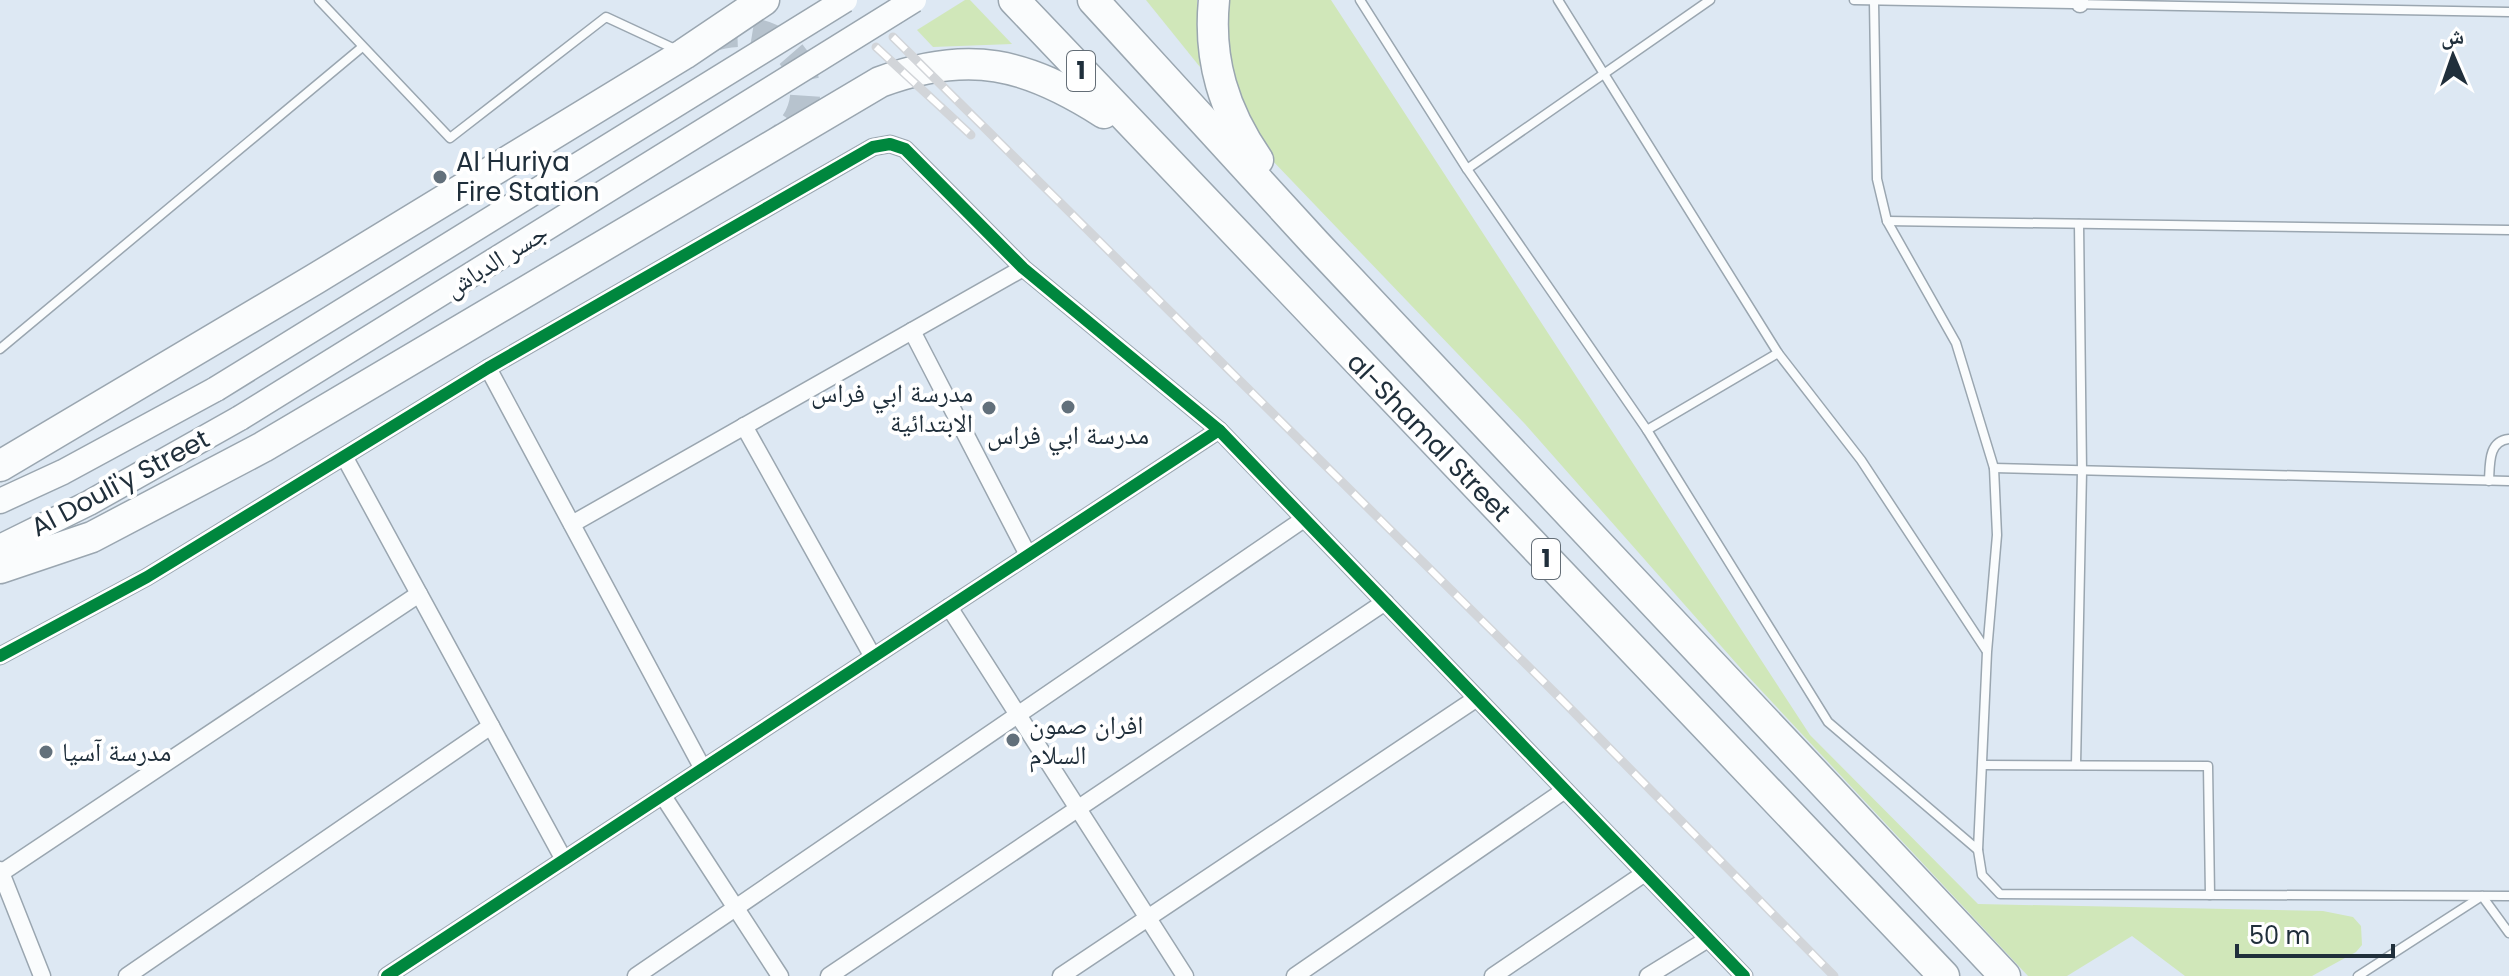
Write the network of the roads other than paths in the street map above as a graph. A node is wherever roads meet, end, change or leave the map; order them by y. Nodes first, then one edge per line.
1 (319, 0) edge
2 (764, 0) edge
3 (845, 0) edge
4 (914, 0) edge
5 (1014, 0) edge
6 (1093, 0) edge
7 (1214, 0) edge
8 (1360, 0) edge
9 (1558, 0) edge
10 (1710, 0) edge
11 (1854, 0) edge
12 (1874, 2) edge
13 (2080, 2) edge
14 (2509, 12) edge
15 (361, 48) junction
16 (684, 54) junction
17 (1603, 76) junction
18 (1148, 142) junction
19 (1467, 169) junction
20 (1887, 221) junction
21 (2079, 224) junction
22 (2509, 230) edge
23 (1316, 244) junction
24 (1023, 268) junction
25 (912, 331) junction
26 (0, 349) edge
27 (1778, 353) junction
28 (488, 368) junction
29 (216, 389) joint
30 (240, 418) joint
31 (744, 426) junction
32 (1219, 430) junction
33 (1647, 430) junction
34 (2509, 439) edge
35 (345, 458) junction
36 (0, 466) edge
37 (1994, 468) junction
38 (2082, 471) junction
39 (2489, 481) junction
40 (2509, 481) edge
41 (0, 501) edge
42 (1304, 519) junction
43 (572, 524) junction
44 (0, 547) edge
45 (1028, 555) junction
46 (0, 568) edge
47 (419, 594) junction
48 (1385, 602) junction
49 (949, 607) junction
50 (1987, 652) junction
51 (0, 656) edge
52 (873, 657) junction
53 (1477, 698) junction
54 (1018, 715) junction
55 (491, 726) junction
56 (1983, 765) junction
57 (2076, 765) junction
58 (703, 769) junction
59 (1565, 790) junction
60 (663, 796) junction
61 (1078, 809) junction
62 (1978, 850) junction
63 (564, 860) junction
64 (1, 871) edge
65 (1645, 873) junction
66 (2210, 895) junction
67 (2482, 896) junction
68 (2509, 896) edge
69 (736, 908) junction
70 (1148, 918) junction
71 (2509, 933) edge
72 (1708, 939) junction
73 (42, 976) edge
74 (127, 976) edge
75 (387, 976) edge
76 (636, 976) edge
77 (780, 976) edge
78 (829, 976) edge
79 (1061, 976) edge
80 (1185, 976) edge
81 (1295, 976) edge
82 (1493, 976) edge
83 (1648, 976) edge
84 (1744, 976) edge
85 (1944, 976) edge
86 (2005, 976) edge
87 (2358, 976) edge

1 - 15 lane
2 - 16 highway
3 - 29 main road, جسر الدباش, bridge
4 - 30 main road, جسر الدباش, bridge
5 - 18 highway, al-Shamal Street / 1
6 - 23 highway, al-Shamal Street / 1
7 - 23 highway
8 - 19 lane
9 - 17 lane
10 - 17 lane
11 - 12 lane
12 - 13 lane
12 - 20 lane
13 - 14 lane
15 - 16 lane
15 - 26 lane
16 - 36 highway
17 - 19 lane
17 - 27 lane
18 - 46 highway
18 - 85 highway, al-Shamal Street / 1
19 - 33 lane
20 - 21 lane
20 - 37 lane
21 - 22 lane
21 - 38 lane
23 - 86 highway, al-Shamal Street / 1
24 - 25 street
24 - 28 street
24 - 32 street
25 - 31 street
25 - 45 street
27 - 33 lane
27 - 50 lane
28 - 35 street
28 - 43 street
29 - 41 main road, Al Douli'y Street
30 - 44 main road, Al Douli'y Street
31 - 43 street
31 - 52 street
32 - 42 street
32 - 45 street
33 - 62 lane
34 - 39 lane
35 - 47 street
35 - 51 street
37 - 38 lane
37 - 50 lane
38 - 39 lane
38 - 57 lane
39 - 40 lane
42 - 48 street
42 - 54 street
43 - 58 street
45 - 49 street
47 - 55 street
47 - 64 street
48 - 53 street
48 - 61 street
49 - 52 street
49 - 54 street
50 - 56 lane
52 - 58 street
53 - 59 street
53 - 70 street
54 - 61 street
54 - 69 street
55 - 63 street
55 - 74 street
56 - 57 lane
56 - 62 lane
57 - 66 lane
58 - 60 street
59 - 65 street
59 - 81 street
60 - 63 street
60 - 69 street
61 - 70 street
61 - 78 street
62 - 66 lane
63 - 75 street
64 - 73 street
65 - 72 street
65 - 82 street
66 - 67 lane
67 - 68 lane
67 - 71 lane
67 - 87 lane
69 - 76 street
69 - 77 street
70 - 79 street
70 - 80 street
72 - 83 street
72 - 84 street

